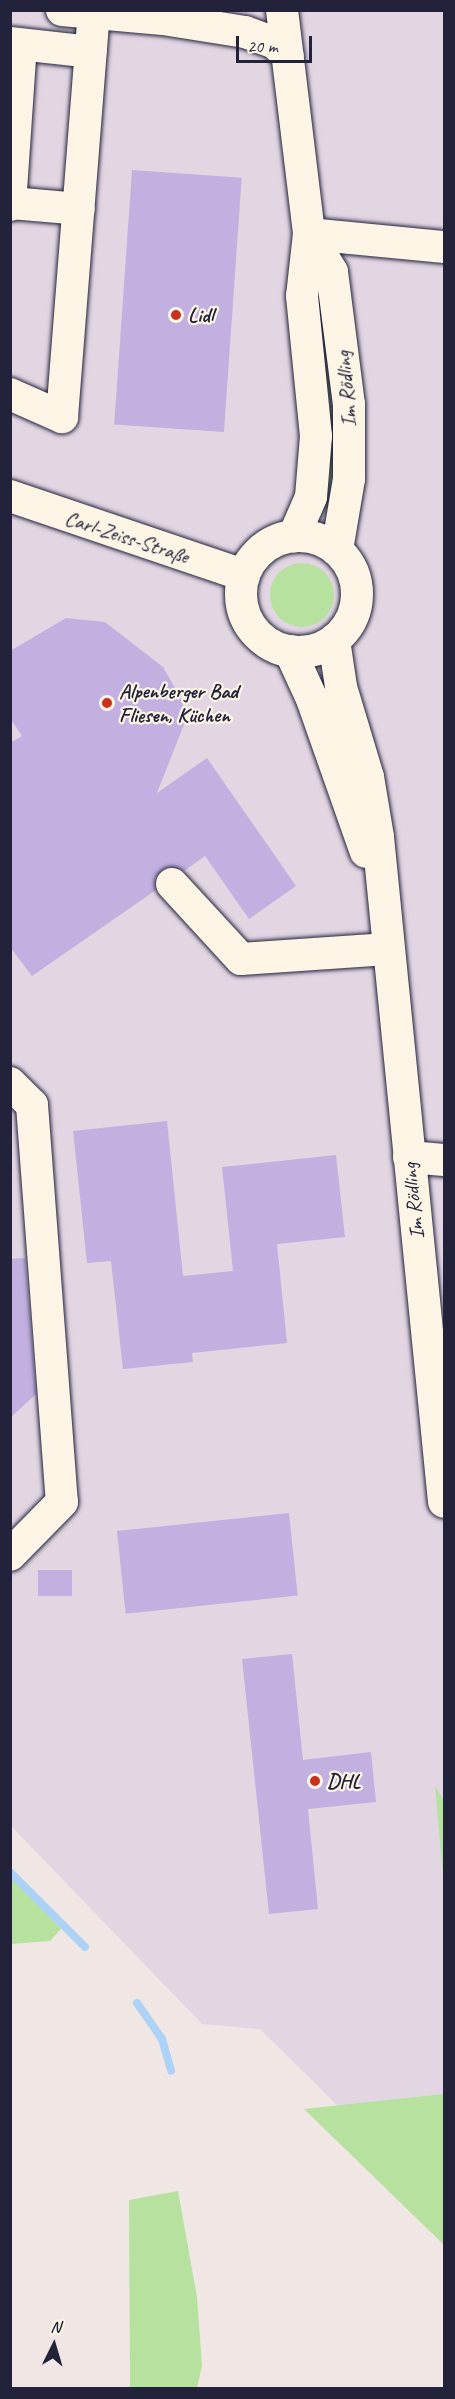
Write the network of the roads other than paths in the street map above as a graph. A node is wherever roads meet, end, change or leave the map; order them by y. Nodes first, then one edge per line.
1 (62, 10) edge
2 (198, 10) edge
3 (282, 10) edge
4 (94, 13) junction
5 (163, 19) junction
6 (16, 44) edge
7 (91, 52) junction
8 (288, 56) junction
9 (11, 204) edge
10 (79, 209) junction
11 (309, 234) junction
12 (396, 242) junction
13 (444, 247) edge
14 (337, 293) junction
15 (10, 394) edge
16 (10, 496) edge
17 (294, 536) junction
18 (337, 550) junction
19 (244, 574) junction
20 (334, 640) junction
21 (290, 651) junction
22 (172, 884) dead end
23 (382, 899) junction
24 (388, 949) junction
25 (10, 1083) edge
26 (409, 1157) junction
27 (444, 1160) edge
28 (439, 1401) edge
29 (444, 1502) edge
30 (10, 1555) edge

1 - 4 street
2 - 5 street
3 - 8 street, Im Rödling
4 - 5 street
4 - 7 street
5 - 8 street
6 - 7 street
6 - 9 street
7 - 10 street
8 - 11 street, Im Rödling
9 - 10 street
10 - 15 street
11 - 12 street
11 - 14 street, Im Rödling
11 - 17 street, Im Rödling
12 - 13 street
12 - 14 street
14 - 18 street, Im Rödling
16 - 19 street, Carl-Zeiss-Straße
17 - 18 street
17 - 19 street
18 - 20 street
19 - 21 street
20 - 21 street
20 - 23 street, Im Rödling
21 - 23 street, Im Rödling
22 - 24 street
23 - 24 street, Im Rödling
24 - 26 street, Im Rödling
25 - 30 street
26 - 27 street
26 - 28 street, Im Rödling
28 - 29 street, Im Rödling

